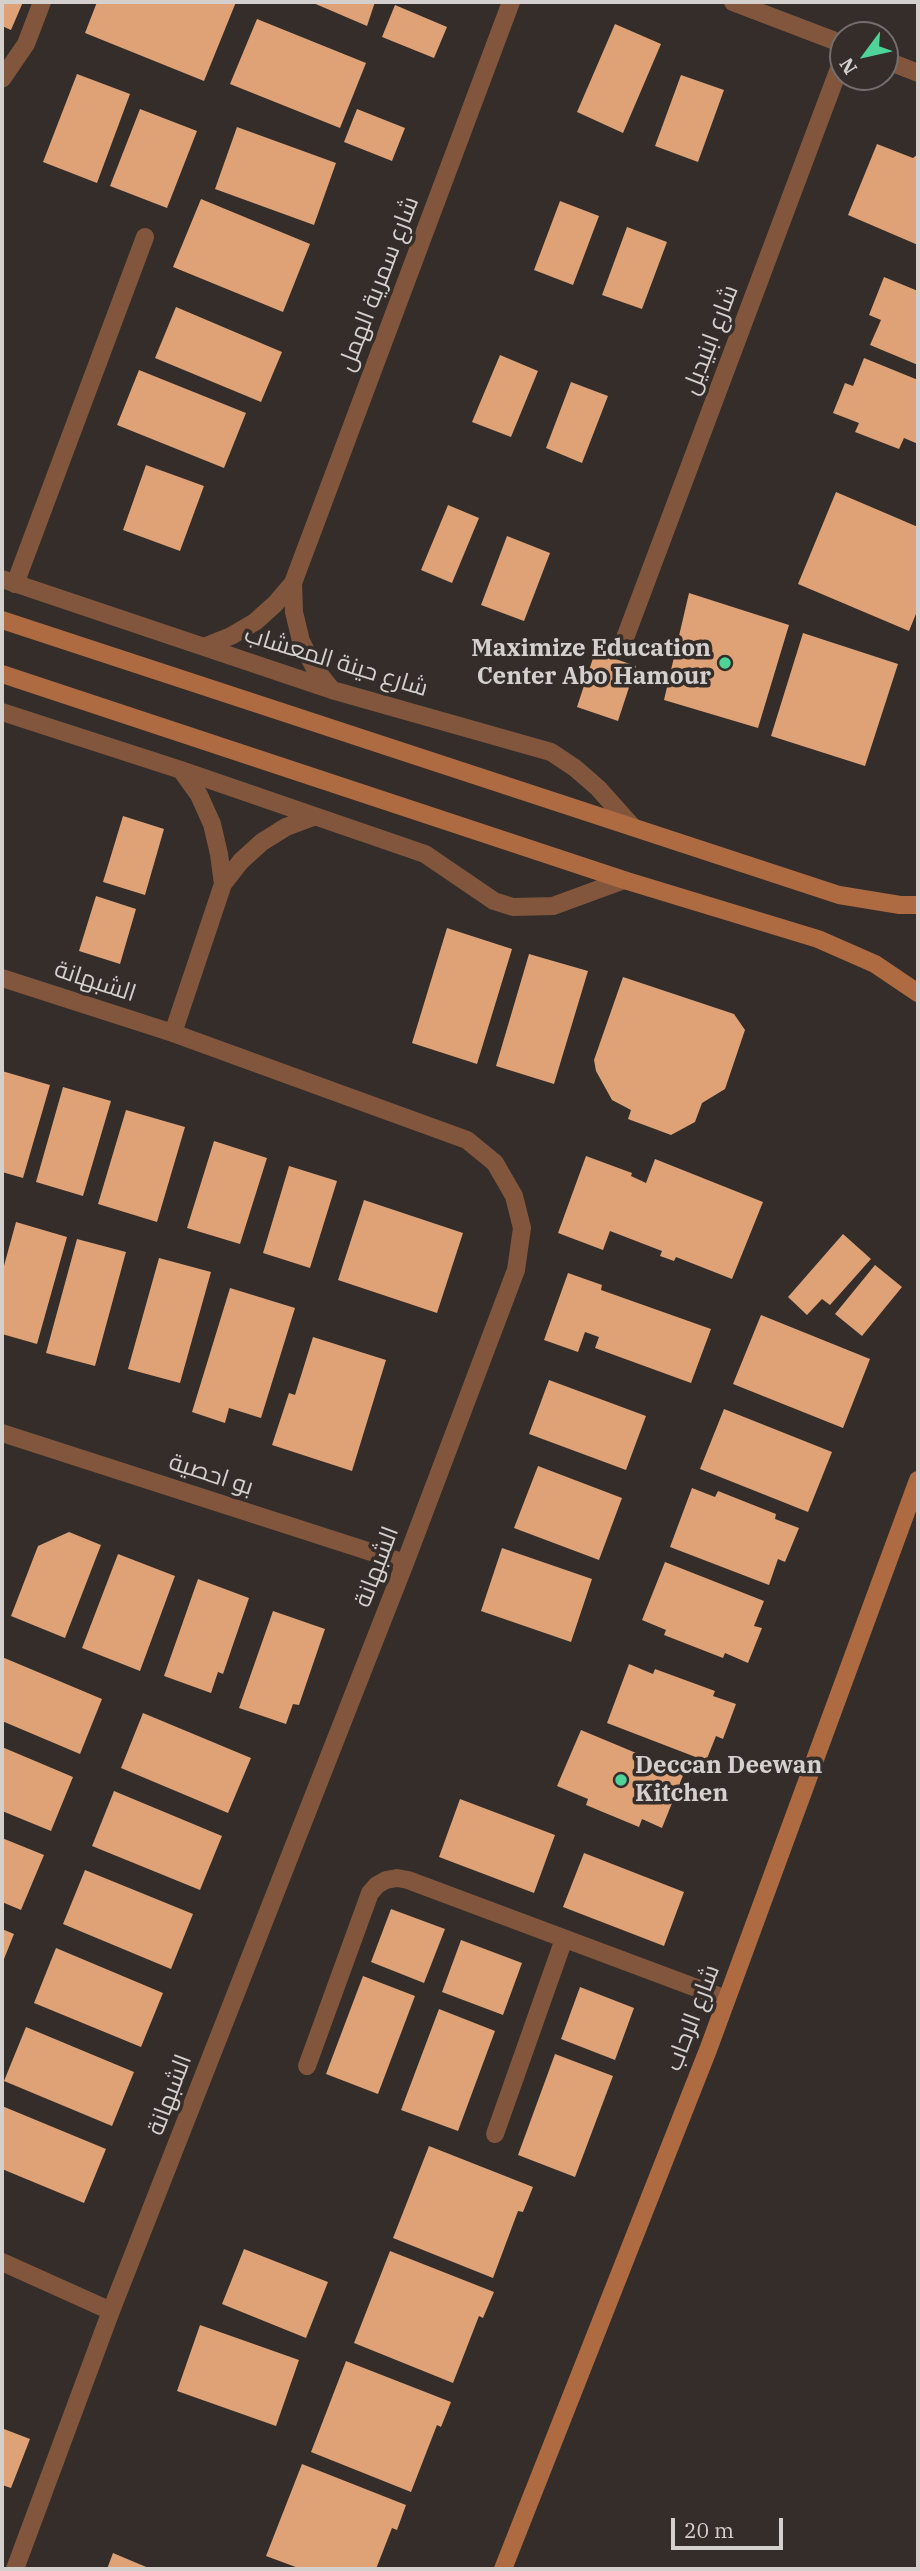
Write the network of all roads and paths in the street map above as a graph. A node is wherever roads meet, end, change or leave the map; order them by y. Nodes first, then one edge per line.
1 (42, 2) edge
2 (511, 2) edge
3 (733, 2) edge
4 (829, 39) edge
5 (899, 66) edge
6 (918, 73) edge
7 (2, 79) edge
8 (831, 91) edge
9 (145, 237) dead end
10 (8, 581) edge
11 (293, 583) junction
12 (2, 620) edge
13 (625, 638) dead end
14 (206, 646) junction
15 (2, 674) edge
16 (332, 690) junction
17 (2, 712) edge
18 (181, 770) junction
19 (313, 817) junction
20 (632, 826) junction
21 (624, 880) junction
22 (223, 884) junction
23 (918, 905) edge
24 (2, 978) edge
25 (918, 993) edge
26 (173, 1033) junction
27 (2, 1433) edge
28 (918, 1480) edge
29 (405, 1563) junction
30 (564, 1939) junction
31 (726, 1999) junction
32 (307, 2066) dead end
33 (495, 2134) dead end
34 (2, 2262) edge
35 (111, 2311) junction
36 (15, 2569) edge
37 (503, 2569) edge

1 - 7 street
2 - 11 street, شارع سمرية الهمل
3 - 4 street
5 - 6 street
8 - 13 street, شارع ابنيديل
9 - 10 street
10 - 14 street, شارع حينة المعشاب
11 - 14 street, شارع سمرية الهمل
11 - 16 street, شارع سمرية الهمل
12 - 20 street, شارع حينة المعشاب
14 - 16 street, شارع حينة المعشاب
15 - 21 street
16 - 20 street, شارع حينة المعشاب
17 - 18 street
18 - 19 street
18 - 22 street
19 - 21 street
19 - 22 street
20 - 23 street, شارع حينة المعشاب
21 - 25 street
22 - 26 street
24 - 26 street, الشبهانة
26 - 29 street, الشبهانة
27 - 29 street, بو احصية
28 - 31 street, شارع الرحاب
29 - 35 street, الشبهانة
30 - 31 street
30 - 32 street
30 - 33 street
31 - 37 street, شارع الرحاب
34 - 35 street
35 - 36 street, الشبهانة

